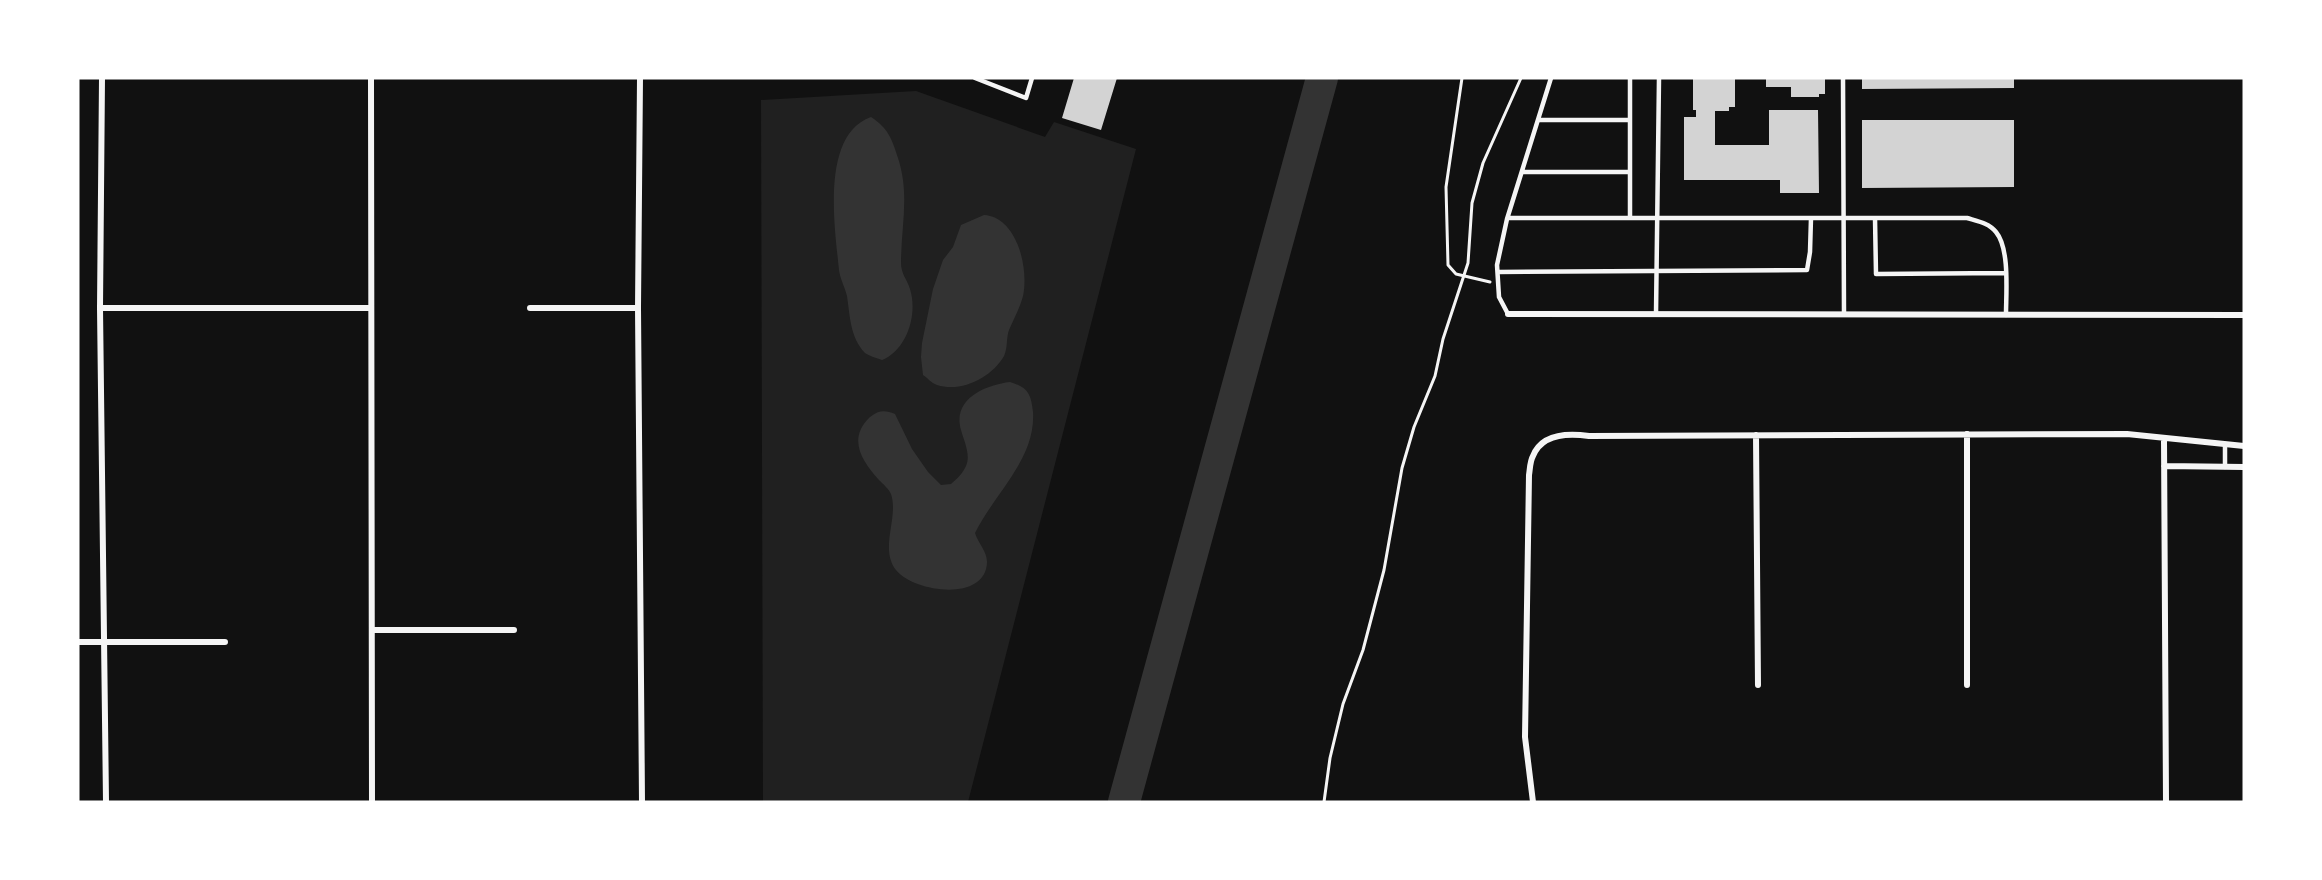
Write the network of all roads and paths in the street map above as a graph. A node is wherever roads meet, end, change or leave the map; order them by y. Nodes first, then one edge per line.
1 (102, 78) edge
2 (371, 78) edge
3 (639, 78) edge
4 (975, 78) edge
5 (1032, 78) edge
6 (1462, 78) edge
7 (1521, 78) edge
8 (1551, 78) edge
9 (1630, 78) edge
10 (1659, 78) edge
11 (1843, 78) edge
12 (1538, 120) junction
13 (1630, 120) junction
14 (1522, 172) junction
15 (1630, 172) junction
16 (1508, 218) junction
17 (1630, 218) junction
18 (1657, 218) junction
19 (1811, 218) junction
20 (1844, 218) junction
21 (1875, 218) junction
22 (1656, 271) junction
23 (1498, 272) junction
24 (2005, 273) junction
25 (1464, 277) junction
26 (1499, 284) junction
27 (370, 308) junction
28 (638, 308) junction
29 (100, 309) junction
30 (530, 309) dead end
31 (1508, 314) joint
32 (1656, 314) junction
33 (1844, 314) junction
34 (2006, 315) junction
35 (2244, 315) edge
36 (1967, 434) junction
37 (1756, 435) junction
38 (2164, 439) junction
39 (2225, 445) junction
40 (2244, 446) edge
41 (2164, 466) junction
42 (2225, 467) junction
43 (2244, 467) edge
44 (372, 630) junction
45 (514, 630) dead end
46 (78, 642) edge
47 (105, 642) junction
48 (225, 642) dead end
49 (1758, 685) dead end
50 (1967, 685) dead end
51 (106, 802) edge
52 (372, 802) edge
53 (642, 802) edge
54 (1324, 802) edge
55 (1533, 802) edge
56 (2166, 802) edge

1 - 29 street
2 - 27 street
3 - 28 street
4 - 5 lane
6 - 25 path
7 - 25 path
8 - 12 lane
9 - 13 lane
10 - 18 lane
11 - 20 lane
12 - 13 lane
12 - 14 lane
13 - 15 lane
14 - 15 lane
14 - 16 lane
15 - 17 lane
16 - 17 lane
16 - 23 lane
17 - 18 lane
18 - 19 lane
18 - 22 lane
19 - 20 lane
19 - 22 lane
20 - 21 lane
20 - 33 lane
21 - 24 lane
21 - 24 lane
22 - 23 lane
22 - 32 lane
23 - 26 lane
24 - 34 lane
25 - 26 path
25 - 54 path
26 - 31 lane
27 - 29 street
27 - 44 street
28 - 30 street
28 - 53 street
29 - 47 street
31 - 32 street
32 - 33 street
33 - 34 street
34 - 35 street
36 - 37 street
36 - 38 street
36 - 50 street
37 - 49 street
37 - 55 street
38 - 39 street
38 - 41 street
39 - 40 street
39 - 42 lane
41 - 42 street
41 - 56 street
42 - 43 street
44 - 45 street
44 - 52 street
46 - 47 street
47 - 48 street
47 - 51 street

